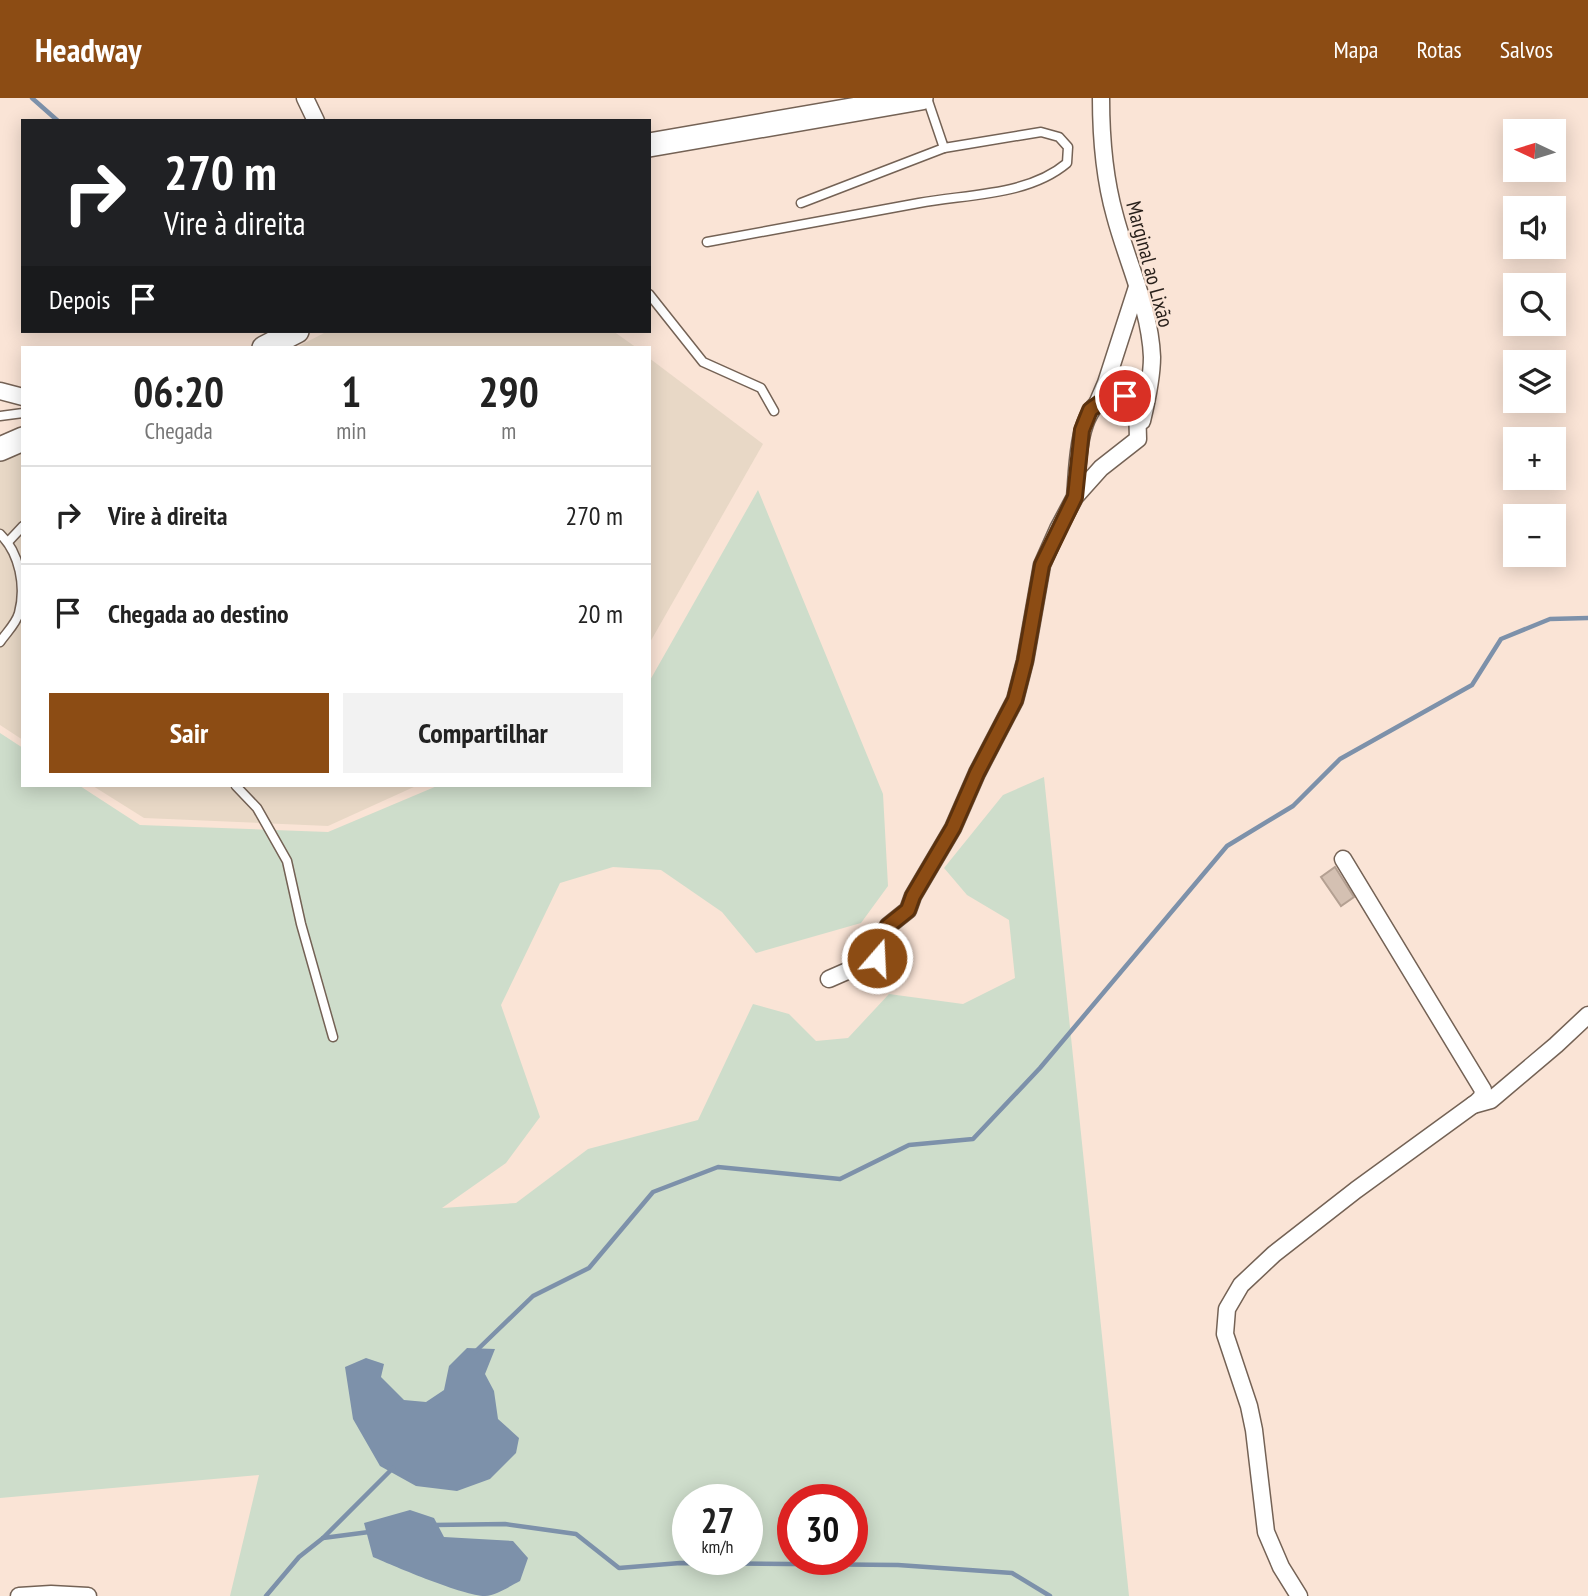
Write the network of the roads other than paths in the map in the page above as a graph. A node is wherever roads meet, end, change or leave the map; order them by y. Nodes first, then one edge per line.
1 (306, 98) edge
2 (921, 98) edge
3 (927, 98) edge
4 (1101, 98) edge
5 (315, 119) edge
6 (651, 145) edge
7 (944, 148) junction
8 (801, 203) dead end
9 (707, 242) dead end
10 (1137, 287) junction
11 (651, 296) edge
12 (293, 333) edge
13 (268, 346) edge
14 (0, 391) edge
15 (21, 396) edge
16 (1097, 405) junction
17 (774, 411) dead end
18 (21, 413) edge
19 (0, 416) edge
20 (1138, 439) junction
21 (21, 440) edge
22 (0, 449) edge
23 (1075, 497) junction
24 (21, 528) edge
25 (0, 534) edge
26 (8, 542) junction
27 (21, 582) edge
28 (21, 600) edge
29 (0, 642) edge
30 (237, 787) edge
31 (1343, 859) dead end
32 (829, 979) dead end
33 (1588, 1015) edge
34 (333, 1037) dead end
35 (1472, 1105) junction
36 (19, 1596) edge
37 (88, 1596) edge
38 (1299, 1596) edge

1 - 5 street
2 - 6 main road
3 - 7 lane
4 - 10 street, Marginal ao Lixão
7 - 8 lane
7 - 9 lane
10 - 16 street
10 - 20 street, Marginal ao Lixão
11 - 17 lane
12 - 13 main road
14 - 15 street
16 - 20 street
16 - 23 street
18 - 19 lane
20 - 23 street
21 - 22 main road
23 - 32 street
24 - 26 lane
25 - 26 lane
26 - 27 lane
28 - 29 lane
30 - 34 lane
31 - 35 street
33 - 35 street
35 - 38 street
36 - 37 street

